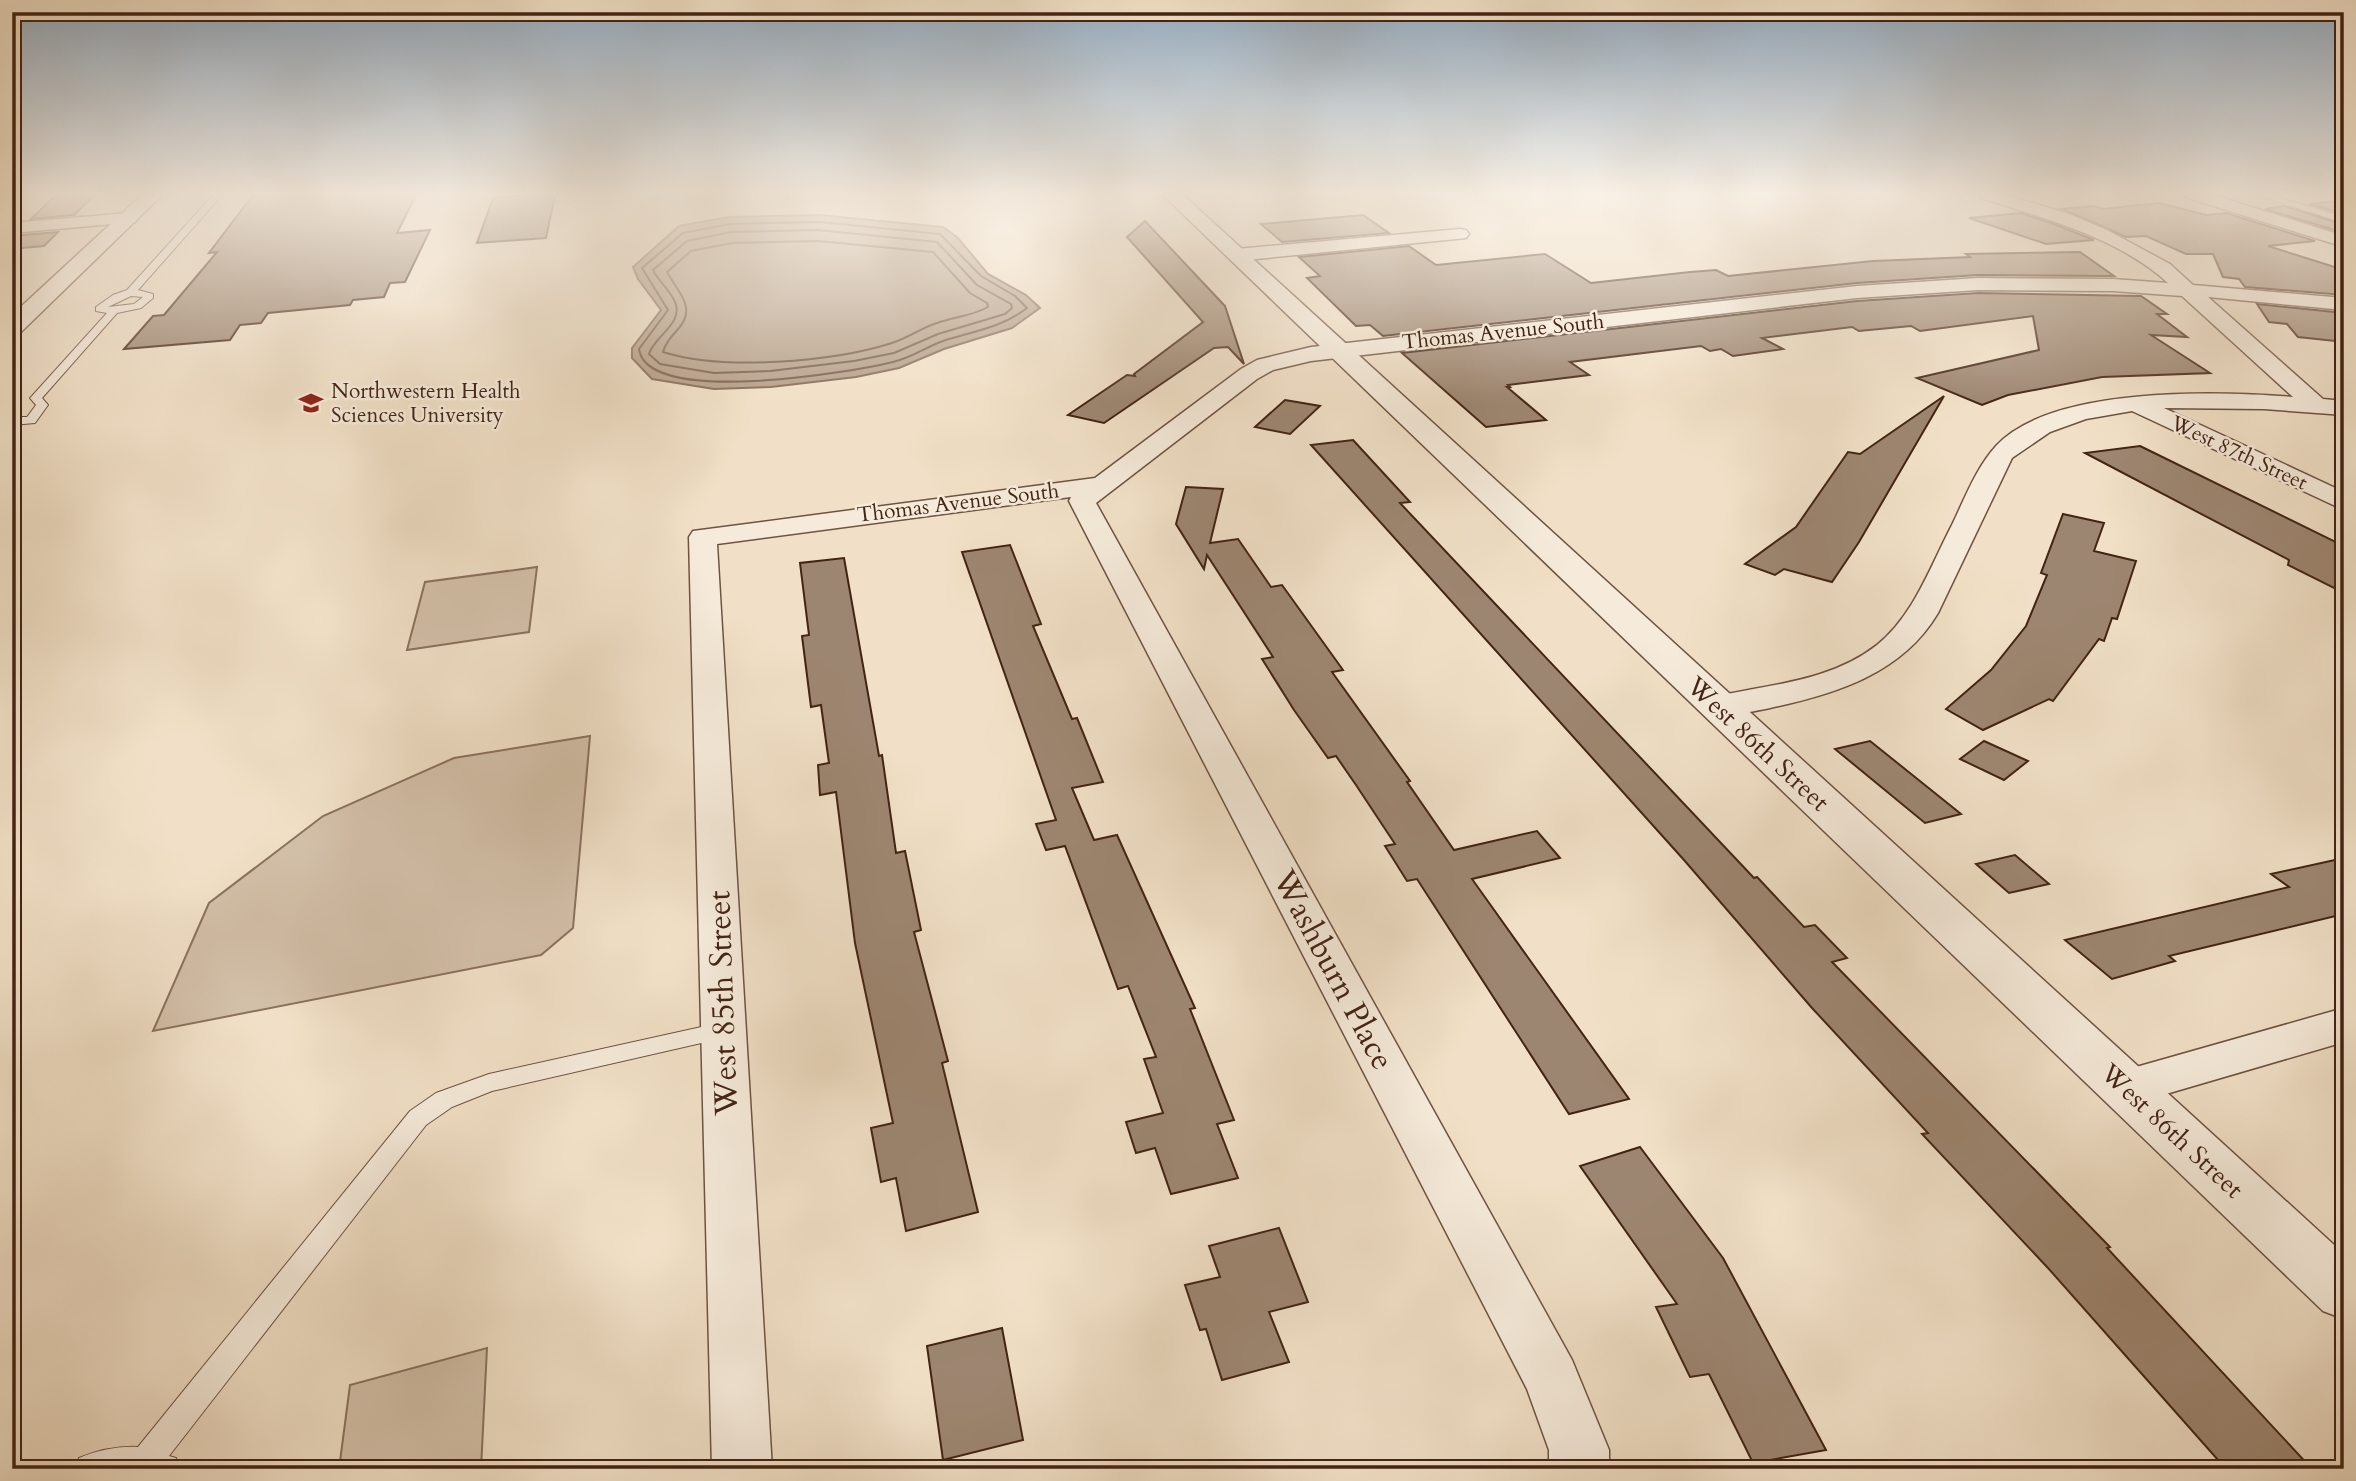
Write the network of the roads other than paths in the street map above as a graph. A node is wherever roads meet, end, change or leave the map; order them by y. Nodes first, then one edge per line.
1 (79, 264) edge
2 (156, 264) edge
3 (1246, 264) edge
4 (2156, 264) edge
5 (2186, 289) junction
6 (130, 293) junction
7 (2344, 304) edge
8 (114, 311) junction
9 (12, 328) edge
10 (1338, 351) junction
11 (2135, 404) junction
12 (2316, 405) junction
13 (2344, 408) edge
14 (12, 421) edge
15 (1102, 485) junction
16 (2344, 502) edge
17 (703, 537) joint
18 (1718, 706) junction
19 (2344, 1025) edge
20 (724, 1030) junction
21 (2126, 1088) junction
22 (2344, 1292) edge
23 (156, 1465) edge
24 (90, 1469) edge
25 (742, 1469) edge
26 (1579, 1469) edge

1 - 9 street
2 - 6 lane
3 - 10 street, West 86th Street
4 - 5 street
5 - 7 street, Thomas Avenue South
5 - 10 street, Thomas Avenue South
5 - 12 street
6 - 8 lane
6 - 8 lane
8 - 14 lane
10 - 15 street, Thomas Avenue South
10 - 18 street, West 86th Street
11 - 12 street
11 - 16 street, West 87th Street
11 - 18 street
12 - 13 street
15 - 17 street, Thomas Avenue South
15 - 26 street, Washburn Place
17 - 20 street, West 85th Street
18 - 21 street, West 86th Street
19 - 21 street
20 - 23 lane
20 - 25 street, West 85th Street
21 - 22 street, West 86th Street
23 - 24 lane

